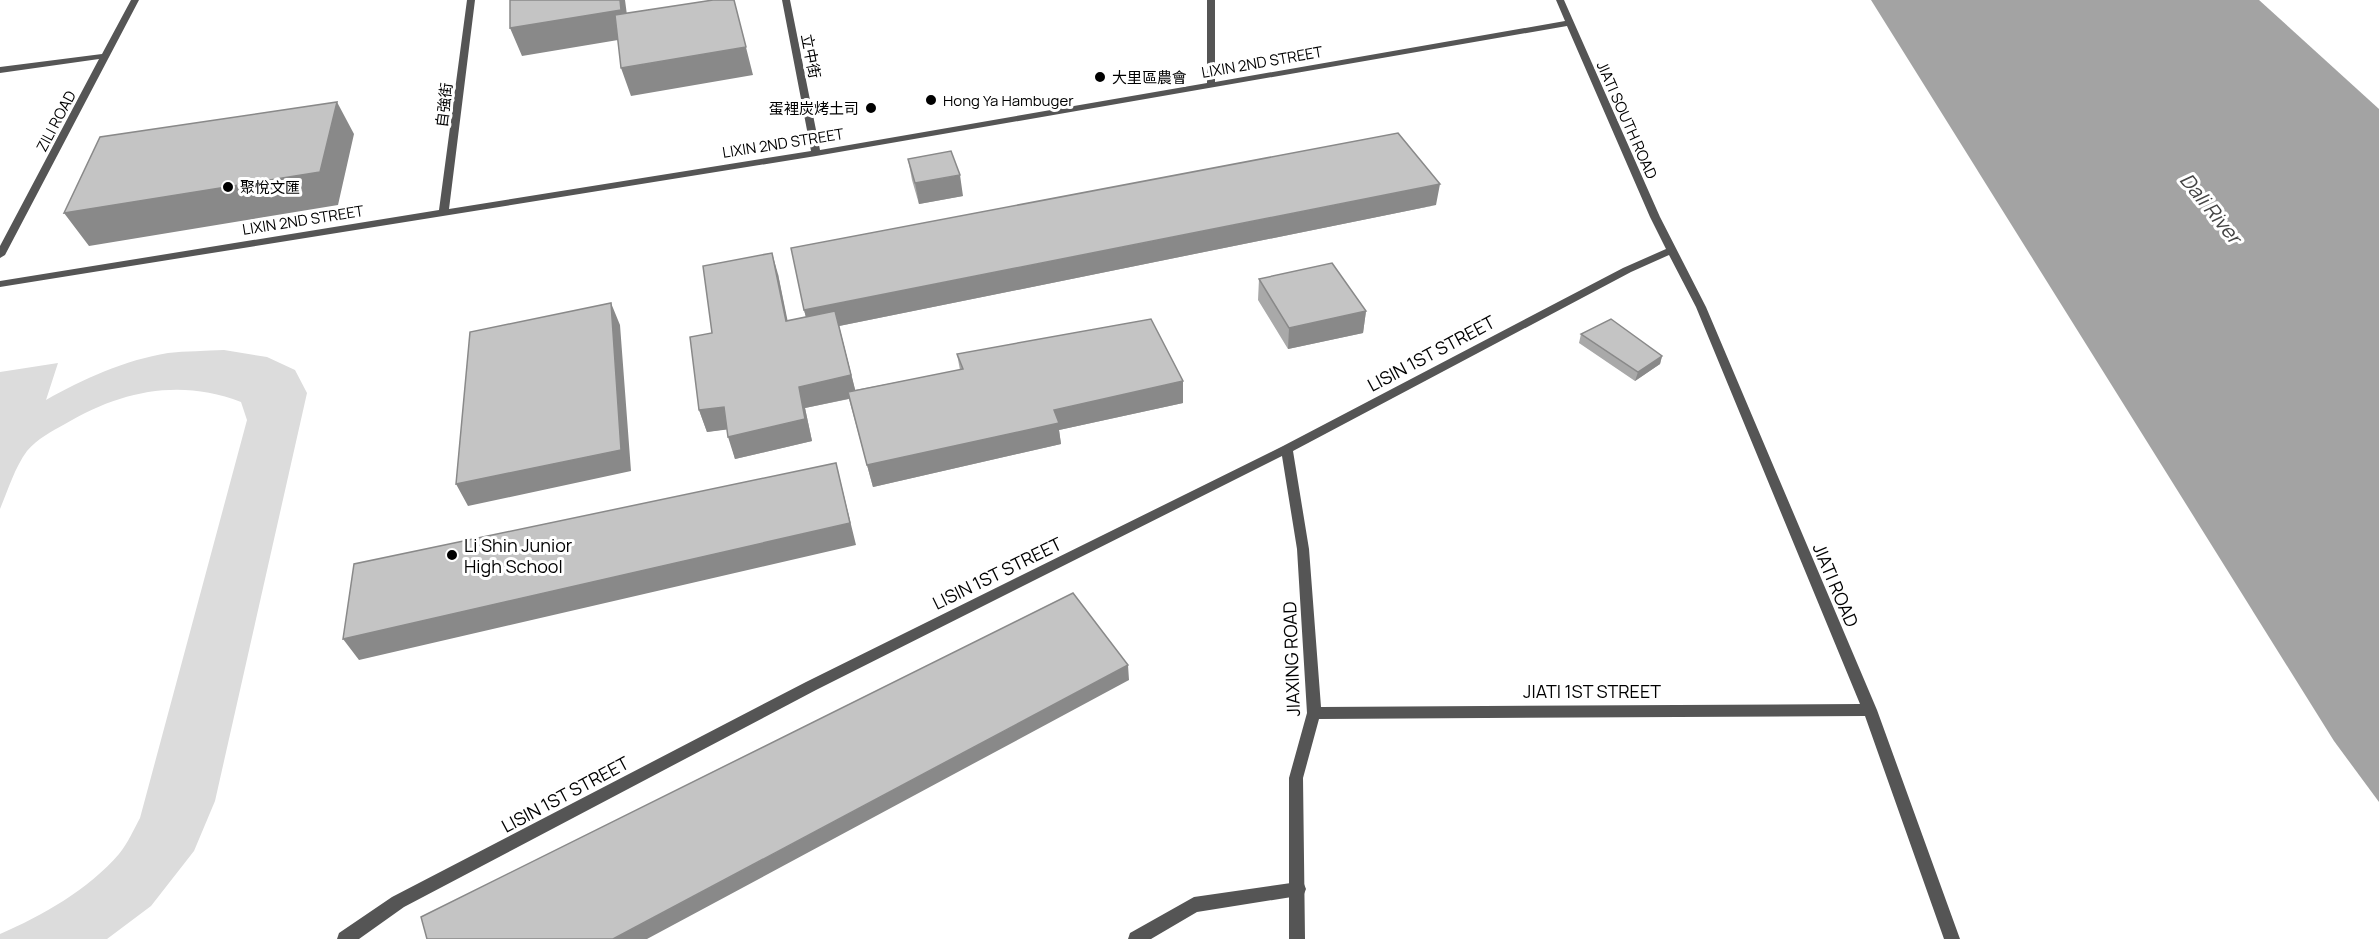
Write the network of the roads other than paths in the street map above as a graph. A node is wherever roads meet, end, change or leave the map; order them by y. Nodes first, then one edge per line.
1 (135, 0) edge
2 (471, 0) edge
3 (786, 0) edge
4 (1211, 0) edge
5 (1560, 0) edge
6 (1569, 23) junction
7 (105, 56) junction
8 (0, 70) edge
9 (1211, 86) junction
10 (816, 153) junction
11 (444, 213) junction
12 (1673, 250) junction
13 (0, 255) edge
14 (0, 284) edge
15 (1287, 449) junction
16 (1870, 710) junction
17 (1314, 713) junction
18 (1298, 889) junction
19 (345, 939) edge
20 (1137, 939) edge
21 (1297, 939) edge
22 (1952, 939) edge

1 - 7 street, ZILI ROAD
2 - 11 street, 自強街
3 - 10 street, 立中街
4 - 9 street
5 - 6 street, JIATI SOUTH ROAD
6 - 9 street, LIXIN 2ND STREET
6 - 12 street, JIATI SOUTH ROAD
7 - 8 street
7 - 13 street, ZILI ROAD
9 - 10 street, LIXIN 2ND STREET
10 - 11 street, LIXIN 2ND STREET
11 - 14 street, LIXIN 2ND STREET
12 - 15 street, LISIN 1ST STREET
12 - 16 street, JIATI ROAD
15 - 17 street, JIAXING ROAD
15 - 19 street, LISIN 1ST STREET
16 - 17 street, JIATI 1ST STREET
16 - 22 street, JIATI ROAD
17 - 18 street, JIAXING ROAD
18 - 20 street
18 - 21 street, JIAXING ROAD

